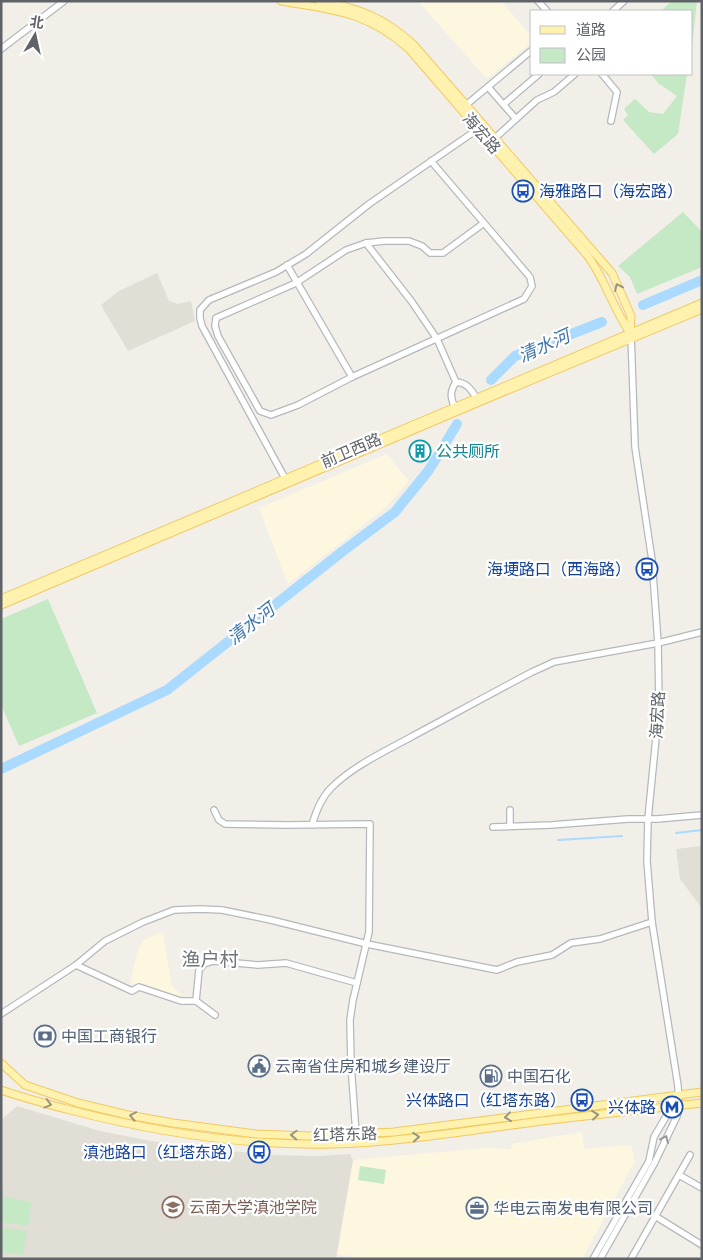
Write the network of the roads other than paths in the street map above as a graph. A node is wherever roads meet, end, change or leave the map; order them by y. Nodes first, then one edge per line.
1 (64, 1) edge
2 (281, 1) edge
3 (319, 1) edge
4 (624, 1) edge
5 (613, 10) edge
6 (1, 50) edge
7 (530, 52) edge
8 (538, 75) edge
9 (574, 75) edge
10 (603, 75) edge
11 (488, 86) junction
12 (504, 104) junction
13 (466, 105) junction
14 (516, 118) junction
15 (611, 121) dead end
16 (481, 127) junction
17 (495, 138) junction
18 (431, 161) junction
19 (484, 223) junction
20 (366, 242) junction
21 (288, 266) junction
22 (296, 283) junction
23 (702, 303) edge
24 (702, 309) edge
25 (631, 336) junction
26 (437, 339) junction
27 (352, 378) junction
28 (456, 382) junction
29 (478, 400) junction
30 (456, 409) junction
31 (287, 481) junction
32 (50, 581) junction
33 (1, 599) edge
34 (1, 605) edge
35 (702, 632) edge
36 (658, 643) junction
37 (214, 810) dead end
38 (510, 810) dead end
39 (702, 815) edge
40 (648, 819) junction
41 (312, 825) junction
42 (510, 826) junction
43 (493, 827) dead end
44 (652, 922) junction
45 (367, 944) junction
46 (76, 965) junction
47 (357, 983) junction
48 (196, 1001) junction
49 (1, 1014) edge
50 (214, 1015) dead end
51 (1, 1063) edge
52 (1, 1090) edge
53 (702, 1092) edge
54 (678, 1096) junction
55 (702, 1103) edge
56 (676, 1106) junction
57 (356, 1134) junction
58 (690, 1155) dead end
59 (679, 1175) junction
60 (702, 1188) edge
61 (655, 1216) junction
62 (702, 1245) edge
63 (593, 1259) edge
64 (600, 1259) edge
65 (631, 1259) edge

1 - 6 street
2 - 16 main road, 海宏路
3 - 13 main road, 海宏路
4 - 5 street
7 - 11 street
8 - 12 street
9 - 14 street
10 - 15 street
11 - 12 street
11 - 13 street
12 - 14 street
13 - 16 main road, 海宏路
14 - 17 street
16 - 17 main road, 海宏路
16 - 18 street
16 - 25 main road, 海宏路
25 -> 17 main road, 海宏路
18 - 19 street
18 - 21 street
19 - 20 street
19 - 26 street
20 - 22 street
20 - 26 street
21 - 22 street
21 - 31 street
22 - 27 street
22 - 27 street
23 - 25 main road, 前卫西路
24 - 25 main road, 前卫西路
25 - 29 main road, 前卫西路
25 - 36 street, 海宏路
26 - 27 street
26 - 28 street
28 - 29 street
28 - 30 street
29 - 30 main road, 前卫西路
30 - 31 main road, 前卫西路
31 - 32 main road, 前卫西路
32 - 33 main road, 前卫西路
32 - 34 main road, 前卫西路
35 - 36 street
36 - 40 street, 海宏路
36 - 41 street
37 - 41 street
38 - 42 street
39 - 40 street
40 - 42 street
40 - 44 street, 海宏路
41 - 45 street
42 - 43 street
44 - 45 street
44 - 54 street, 海宏路
45 - 46 street
45 - 47 street
46 - 48 street
46 - 49 street
47 - 48 street
47 - 57 street
48 - 50 street
57 -> 51 main road, 红塔东路
52 -> 56 main road, 红塔东路
53 - 54 main road, 红塔东路
54 - 56 street
54 -> 57 main road, 红塔东路
55 - 56 main road, 红塔东路
56 - 63 street
64 -> 56 street
58 - 59 street
59 - 60 street
59 - 61 street
61 - 62 street
61 - 65 street

